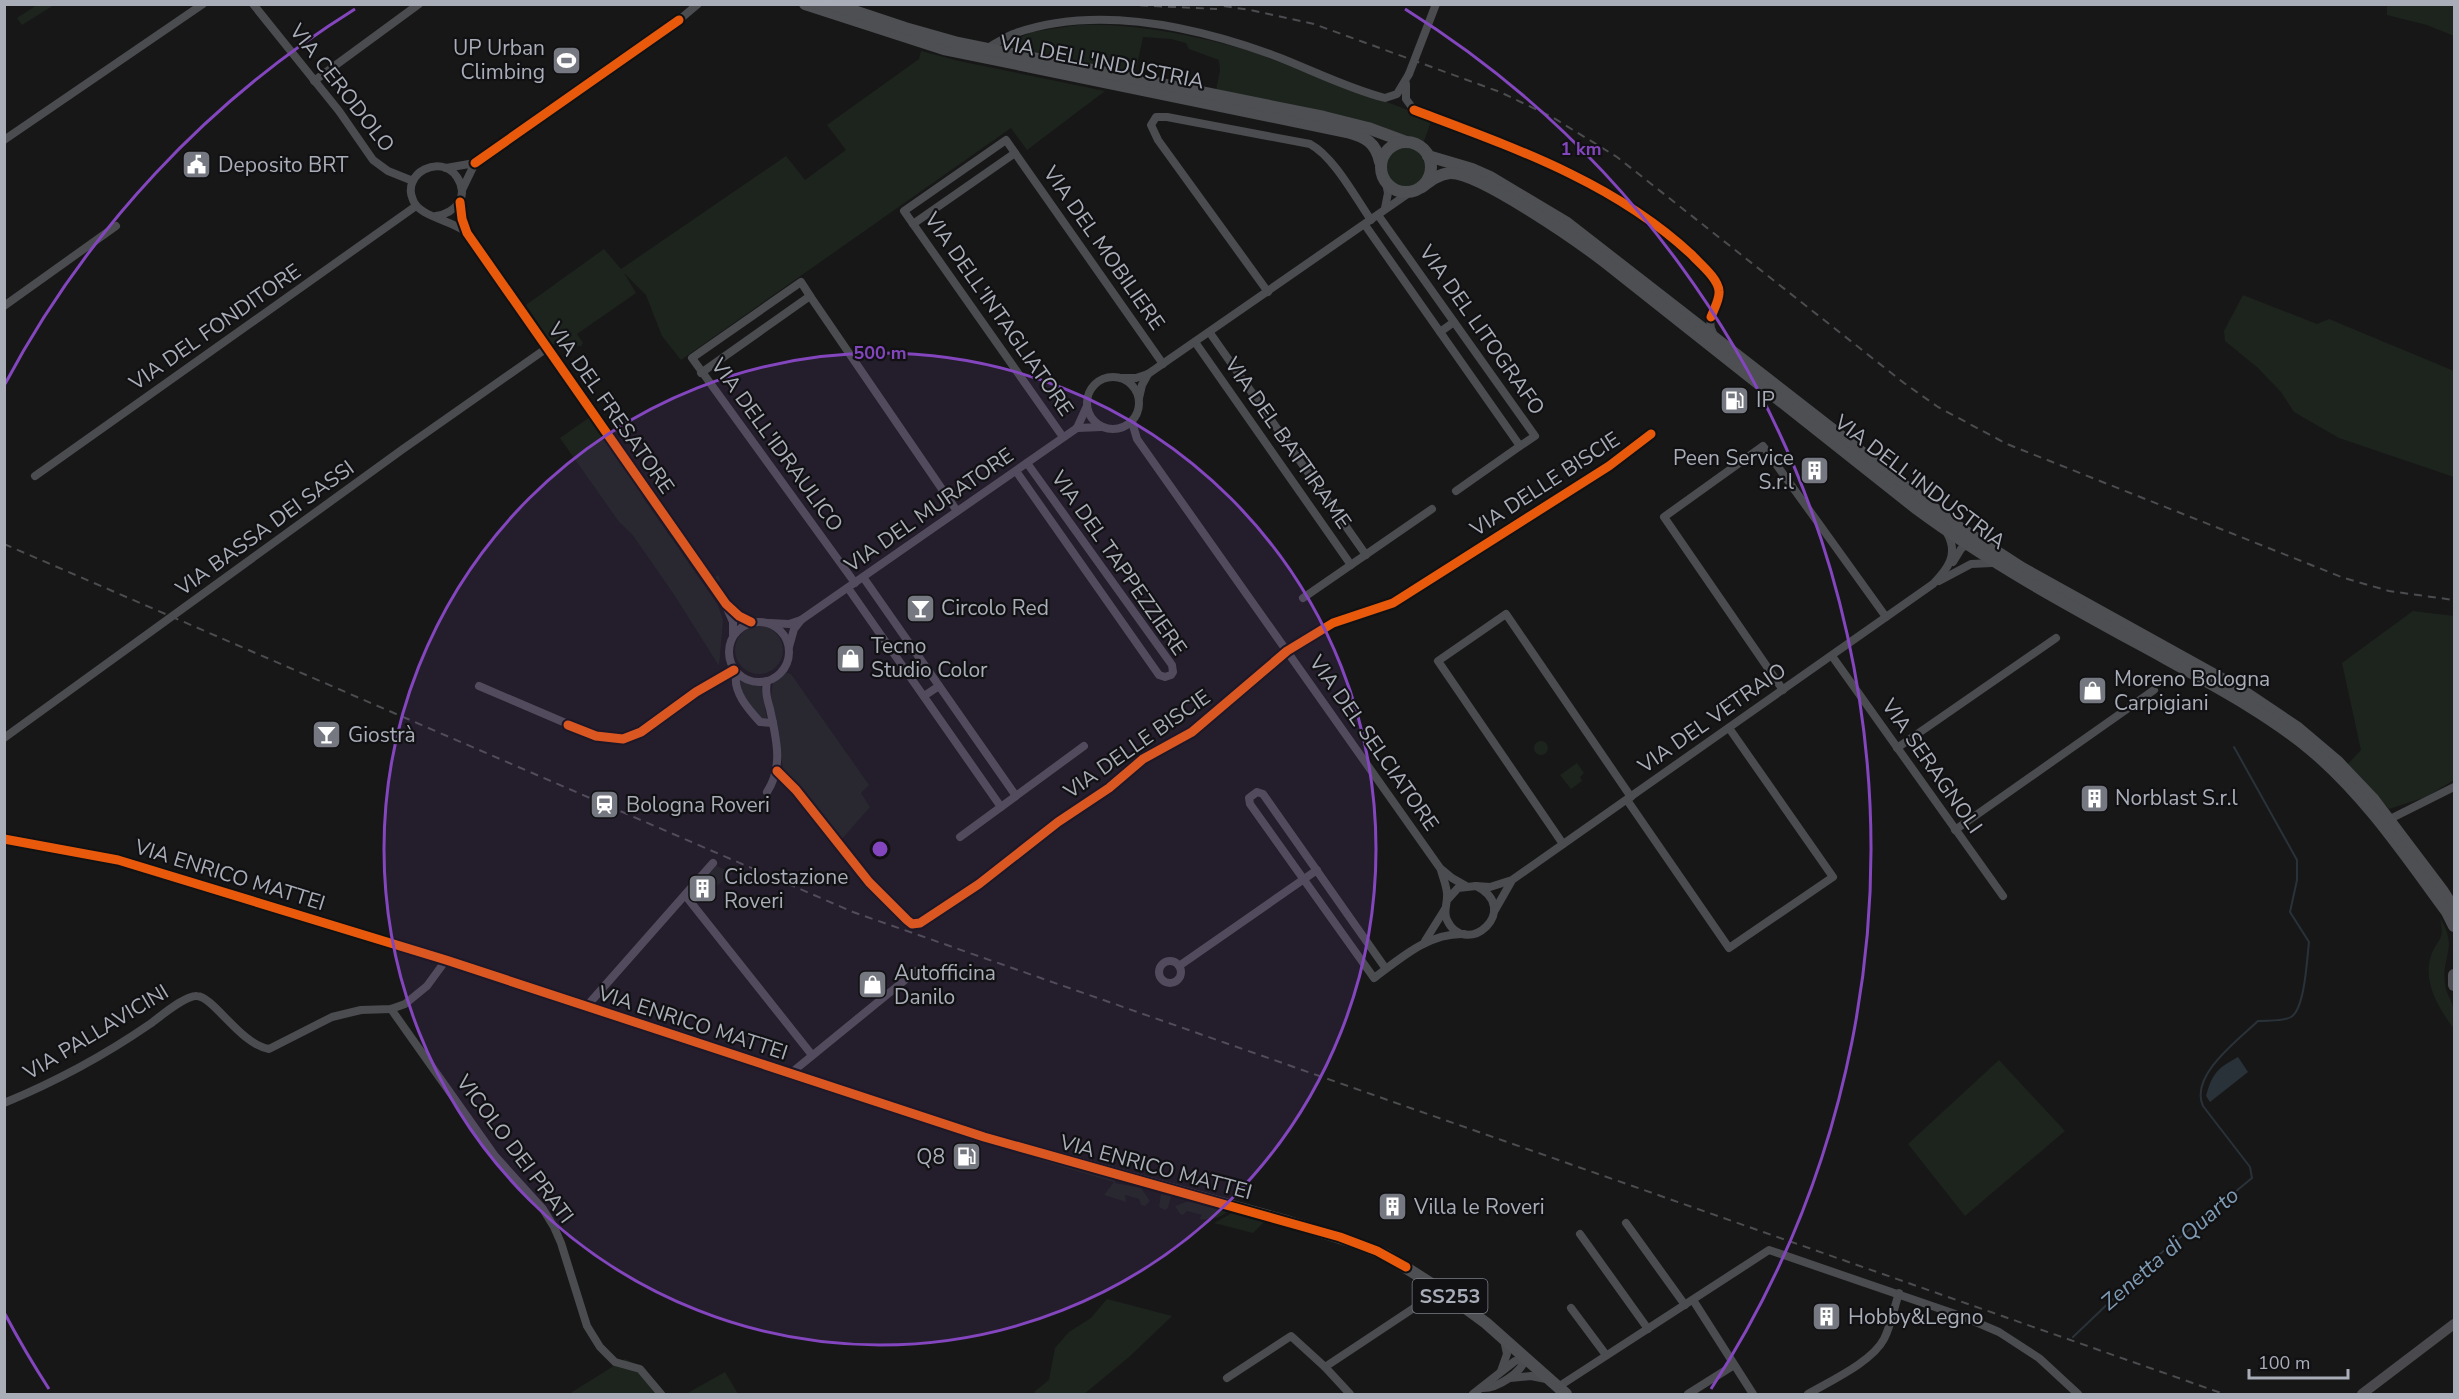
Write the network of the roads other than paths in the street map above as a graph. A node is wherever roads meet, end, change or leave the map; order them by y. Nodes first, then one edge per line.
1 (203, 4) edge
2 (253, 4) edge
3 (420, 4) edge
4 (805, 4) edge
5 (833, 4) edge
6 (1436, 4) edge
7 (698, 6) edge
8 (985, 49) junction
9 (314, 81) junction
10 (1406, 83) junction
11 (4, 140) edge
12 (1406, 142) junction
13 (1015, 153) junction
14 (1428, 156) junction
15 (1380, 162) junction
16 (475, 164) junction
17 (446, 168) junction
18 (413, 181) junction
19 (1386, 183) junction
20 (1422, 187) junction
21 (462, 192) junction
22 (1409, 193) junction
23 (460, 202) junction
24 (416, 206) junction
25 (1385, 209) junction
26 (436, 216) junction
27 (1371, 220) junction
28 (913, 224) junction
29 (116, 226) dead end
30 (467, 233) junction
31 (1268, 292) junction
32 (810, 296) junction
33 (4, 306) edge
34 (1454, 322) junction
35 (1440, 332) junction
36 (1210, 333) junction
37 (1717, 339) junction
38 (1195, 342) junction
39 (548, 348) junction
40 (1163, 364) junction
41 (702, 373) junction
42 (1148, 374) junction
43 (1122, 378) junction
44 (1139, 398) junction
45 (1087, 406) junction
46 (1132, 422) junction
47 (1103, 427) junction
48 (1077, 428) junction
49 (1120, 429) junction
50 (1651, 434) dead end
51 (1063, 437) junction
52 (1137, 440) junction
53 (1520, 446) junction
54 (1027, 463) junction
55 (1016, 471) junction
56 (34, 476) dead end
57 (1456, 491) dead end
58 (1432, 509) dead end
59 (957, 511) junction
60 (1945, 529) junction
61 (1971, 544) junction
62 (1366, 555) junction
63 (1997, 564) junction
64 (1351, 565) junction
65 (1102, 566) junction
66 (1948, 567) junction
67 (1962, 568) junction
68 (1089, 574) junction
69 (863, 577) junction
70 (1933, 584) junction
71 (852, 585) junction
72 (1303, 598) dead end
73 (726, 604) junction
74 (1886, 617) junction
75 (801, 621) junction
76 (751, 622) junction
77 (769, 623) junction
78 (733, 635) junction
79 (2056, 638) dead end
80 (789, 647) junction
81 (1287, 651) junction
82 (1832, 656) junction
83 (736, 671) junction
84 (767, 681) junction
85 (479, 686) dead end
86 (939, 686) junction
87 (1783, 690) junction
88 (2154, 690) dead end
89 (924, 696) junction
90 (773, 723) junction
91 (1729, 728) junction
92 (4, 738) edge
93 (1084, 746) dead end
94 (1897, 748) junction
95 (777, 771) junction
96 (2454, 787) edge
97 (767, 792) dead end
98 (1016, 796) junction
99 (1629, 798) junction
100 (1001, 807) junction
101 (2390, 819) junction
102 (1955, 830) junction
103 (960, 837) dead end
104 (4, 839) edge
105 (1563, 844) junction
106 (712, 863) dead end
107 (1440, 868) junction
108 (1317, 870) junction
109 (1304, 880) junction
110 (1512, 880) junction
111 (1466, 886) junction
112 (1476, 886) junction
113 (2442, 890) junction
114 (685, 896) junction
115 (2003, 896) dead end
116 (1448, 899) junction
117 (2454, 902) edge
118 (1445, 909) junction
119 (2454, 910) edge
120 (1494, 912) junction
121 (2454, 926) edge
122 (1464, 934) junction
123 (1425, 941) junction
124 (446, 960) junction
125 (1179, 966) dead end
126 (1386, 969) junction
127 (916, 971) dead end
128 (2454, 975) edge
129 (2454, 985) edge
130 (586, 1007) junction
131 (392, 1009) junction
132 (812, 1055) junction
133 (791, 1072) junction
134 (4, 1103) edge
135 (1626, 1223) dead end
136 (1580, 1234) dead end
137 (1441, 1290) junction
138 (1899, 1293) junction
139 (1693, 1300) junction
140 (1685, 1305) junction
141 (1571, 1308) dead end
142 (2454, 1324) edge
143 (1648, 1329) junction
144 (1504, 1338) junction
145 (1606, 1355) junction
146 (1526, 1358) junction
147 (1734, 1365) junction
148 (1325, 1367) junction
149 (1500, 1373) junction
150 (1227, 1378) dead end
151 (1506, 1379) junction
152 (1558, 1387) edge
153 (1486, 1391) edge
154 (661, 1395) edge
155 (1350, 1395) edge
156 (1473, 1395) edge
157 (1688, 1395) edge
158 (1753, 1395) edge
159 (1808, 1395) edge
160 (2079, 1395) edge
161 (2362, 1395) edge

1 - 11 street
2 - 9 street, VIA CERODOLO
3 - 9 street
4 - 15 main road, VIA DELL'INDUSTRIA
5 - 8 main road, VIA DELL'INDUSTRIA
6 - 10 street, bridge
7 - 16 street
8 - 10 street
8 - 12 main road, VIA DELL'INDUSTRIA
9 - 18 street, VIA CERODOLO
10 - 37 street
12 - 14 main road
12 - 15 main road
13 - 28 street
13 - 28 street, VIA DELL'INTAGLIATORE
13 - 40 street, VIA DEL MOBILIERE
14 - 20 main road
14 - 37 main road, VIA DELL'INDUSTRIA
15 - 19 main road
16 - 17 street
16 - 21 street
17 - 18 street
17 - 21 street
18 - 24 street
19 - 22 main road
19 - 25 street
20 - 22 main road
20 - 60 main road, VIA DELL'INDUSTRIA
21 - 23 street
22 - 25 street
23 - 26 street
23 - 30 street, VIA DEL FRESATORE
24 - 26 street
24 - 56 street, VIA DEL FONDITORE
25 - 27 street
26 - 30 street, VIA DEL FRESATORE
27 - 31 street
27 - 31 street
27 - 34 street, VIA DEL LITOGRAFO
27 - 35 street, VIA DEL LITOGRAFO
28 - 51 street, VIA DELL'INTAGLIATORE
29 - 33 street
30 - 39 street, VIA DEL FRESATORE
31 - 36 street
32 - 41 street
32 - 41 street, VIA DELL'IDRAULICO
32 - 59 street
34 - 35 street
34 - 53 street, VIA DEL LITOGRAFO
35 - 53 street, VIA DEL LITOGRAFO
36 - 38 street
36 - 62 street, VIA DEL BATTIRAME
37 - 61 main road, VIA DELL'INDUSTRIA
38 - 40 street
38 - 64 street, VIA DEL BATTIRAME
39 - 73 street, VIA DEL FRESATORE
39 - 92 street, VIA BASSA DEI SASSI
40 - 42 street
41 - 71 street, VIA DELL'IDRAULICO
42 - 43 street
42 - 44 street
43 - 44 street
43 - 45 street
44 - 46 street
45 - 47 street
45 - 48 street
46 - 49 street
46 - 52 street, VIA DEL SELCIATORE
47 - 48 street
47 - 49 street
48 - 51 street, VIA DEL MURATORE
49 - 52 street, VIA DEL SELCIATORE
50 - 81 street, VIA DELLE BISCIE
51 - 54 street, VIA DEL MURATORE
52 - 81 street, VIA DEL SELCIATORE
53 - 57 street
54 - 55 street, VIA DEL MURATORE
54 - 65 street, VIA DEL TAPPEZZIERE
55 - 59 street, VIA DEL MURATORE
55 - 68 street, VIA DEL TAPPEZZIERE
58 - 62 street
59 - 69 street, VIA DEL MURATORE
60 - 61 main road, VIA DELL'INDUSTRIA
60 - 66 street
61 - 63 main road, VIA DELL'INDUSTRIA
61 - 66 street, VIA DEL VETRAIO
61 - 67 street
61 - 101 main road, VIA DELL'INDUSTRIA
62 - 64 street
63 - 67 street, VIA DEL VETRAIO
63 - 121 main road, VIA DELL'INDUSTRIA
64 - 72 street
65 - 68 street
65 - 68 street, VIA DEL TAPPEZZIERE
66 - 70 street, VIA DEL VETRAIO
67 - 70 street, VIA DEL VETRAIO
69 - 71 street, VIA DEL MURATORE
69 - 86 street
70 - 74 street, VIA DEL VETRAIO
71 - 75 street, VIA DEL MURATORE
71 - 89 street, VIA DELL'IDRAULICO
73 - 76 street, VIA DEL FRESATORE
73 - 78 street, VIA DEL FRESATORE
74 - 82 street, VIA DEL VETRAIO
74 - 87 street
75 - 77 street
75 - 80 street
76 - 77 street
76 - 78 street
77 - 80 street
78 - 83 street
79 - 94 street
80 - 84 street
81 - 95 street, VIA DELLE BISCIE
81 - 107 street, VIA DEL SELCIATORE
82 - 87 street, VIA DEL VETRAIO
82 - 94 street, VIA SERAGNOLI
83 - 84 street
83 - 85 street
83 - 90 street
84 - 90 street
86 - 89 street
86 - 98 street
87 - 91 street, VIA DEL VETRAIO
88 - 102 street
89 - 100 street, VIA DELL'IDRAULICO
90 - 95 street
91 - 99 street, VIA DEL VETRAIO
91 - 99 street
93 - 98 street
94 - 102 street, VIA SERAGNOLI
95 - 97 street
96 - 101 street
98 - 100 street
99 - 105 street, VIA DEL VETRAIO
99 - 105 street
100 - 103 street
101 - 113 main road, VIA DELL'INDUSTRIA
102 - 115 street, VIA SERAGNOLI
104 - 124 main road, VIA ENRICO MATTEI
105 - 110 street, VIA DEL VETRAIO
106 - 114 street
107 - 111 street, VIA DEL SELCIATORE
107 - 116 street, VIA DEL SELCIATORE
108 - 109 street
108 - 109 street
108 - 126 street
109 - 125 street
109 - 126 street
110 - 112 street, VIA DEL VETRAIO
110 - 120 street, VIA DEL VETRAIO
111 - 112 street
111 - 116 street
112 - 120 street
113 - 117 main road
113 - 119 main road, VIA DELL'INDUSTRIA
114 - 130 street
114 - 132 street, VIA ENRICO MATTEI
116 - 118 street
118 - 122 street
118 - 123 street
120 - 122 street
122 - 123 street
123 - 126 street
124 - 130 main road, VIA ENRICO MATTEI
124 - 131 street, VIA PALLAVICINI
127 - 132 street, VIA ENRICO MATTEI
128 - 129 main road
130 - 133 main road, VIA ENRICO MATTEI
131 - 134 street, VIA PALLAVICINI
131 - 154 street, VICOLO DEI PRATI
132 - 133 street, VIA ENRICO MATTEI
133 - 137 main road, VIA ENRICO MATTEI / SS253
135 - 140 street
136 - 143 street
137 - 144 main road, SS253
137 - 148 street
138 - 139 street
138 - 159 street
138 - 160 street
139 - 140 street
139 - 147 street
140 - 143 street
141 - 145 street
142 - 161 main road
143 - 145 street
144 - 146 main road, SS253
144 - 149 street
145 - 152 street
146 - 149 street
146 - 151 street
146 - 152 main road, SS253
147 - 157 street
147 - 158 street
148 - 150 street
148 - 155 street
149 - 153 street
151 - 152 street
151 - 153 street
153 - 156 street

